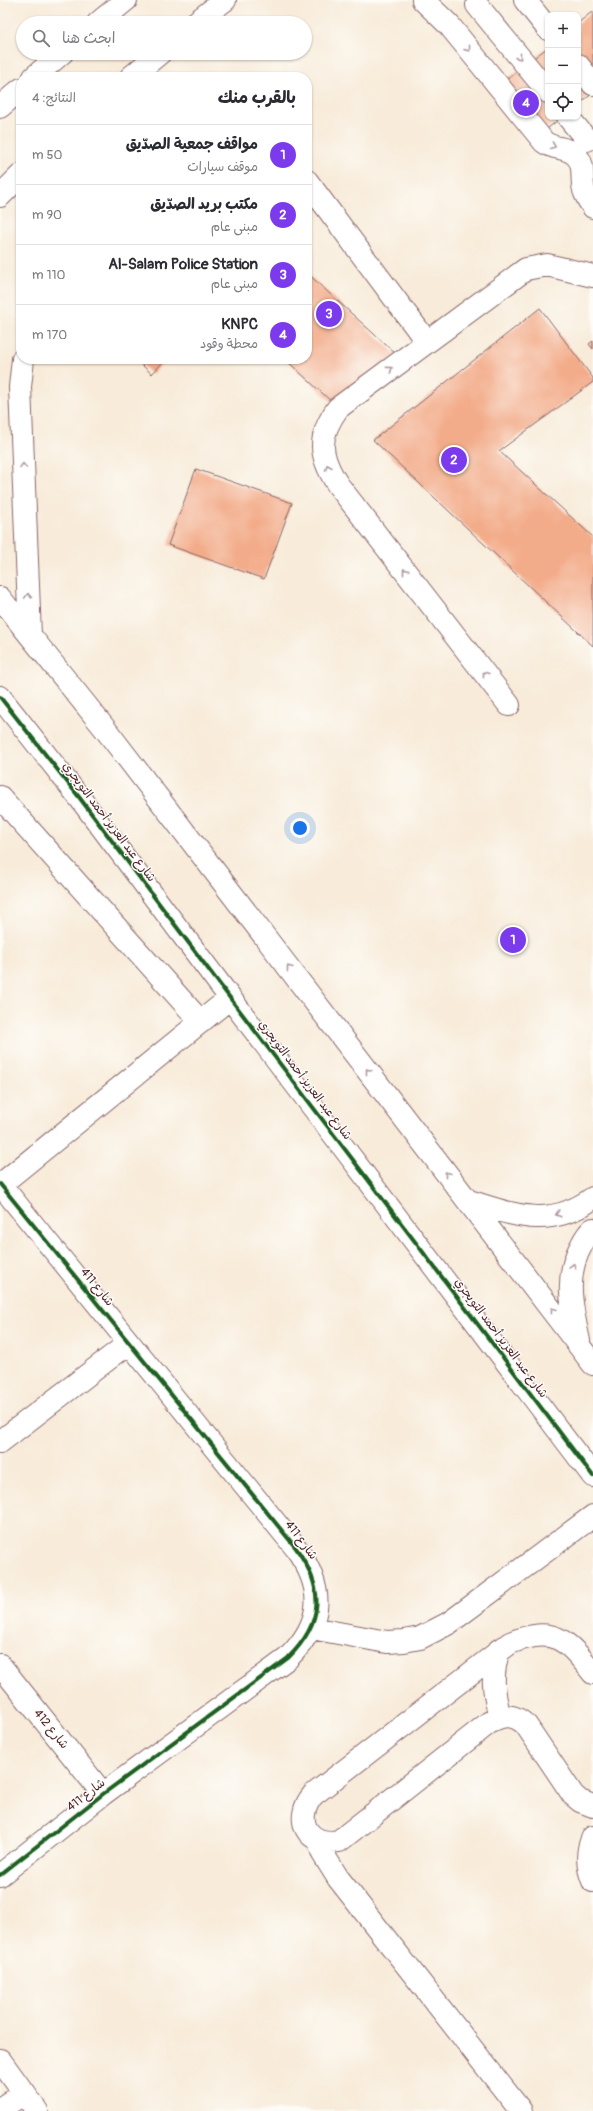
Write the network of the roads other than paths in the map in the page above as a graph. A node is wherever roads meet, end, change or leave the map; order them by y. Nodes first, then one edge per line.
1 (126, 0) edge
2 (225, 0) edge
3 (423, 0) edge
4 (525, 0) edge
5 (480, 3) edge
6 (107, 16) edge
7 (204, 16) edge
8 (545, 25) edge
9 (450, 26) junction
10 (54, 60) edge
11 (152, 60) edge
12 (581, 69) edge
13 (40, 72) edge
14 (138, 72) edge
15 (593, 84) edge
16 (545, 88) edge
17 (16, 93) edge
18 (0, 107) edge
19 (570, 120) edge
20 (587, 140) dead end
21 (16, 180) edge
22 (312, 188) edge
23 (0, 196) edge
24 (593, 207) edge
25 (593, 276) edge
26 (427, 342) junction
27 (22, 364) edge
28 (0, 598) edge
29 (30, 635) junction
30 (0, 697) edge
31 (509, 705) dead end
32 (0, 797) edge
33 (230, 998) junction
34 (201, 1022) junction
35 (0, 1185) edge
36 (593, 1198) edge
37 (469, 1201) junction
38 (593, 1229) edge
39 (129, 1343) junction
40 (580, 1346) junction
41 (593, 1364) edge
42 (0, 1442) edge
43 (593, 1476) edge
44 (593, 1516) edge
45 (311, 1628) junction
46 (499, 1650) junction
47 (0, 1665) edge
48 (593, 1673) edge
49 (500, 1717) junction
50 (103, 1794) junction
51 (593, 1806) edge
52 (593, 1837) edge
53 (318, 1840) junction
54 (0, 1875) edge
55 (593, 1881) edge
56 (0, 2060) edge
57 (25, 2093) junction
58 (0, 2109) edge
59 (37, 2111) edge
60 (521, 2111) edge

1 - 6 street
2 - 7 street
3 - 9 street
4 - 8 street
5 - 9 street
5 -> 16 street
9 -> 24 street
10 - 13 street
11 - 14 street
12 - 15 street
17 - 18 street
19 - 20 street
21 - 23 street
22 - 26 street
25 - 26 street
31 -> 26 street
29 -> 27 street
28 - 29 street
37 -> 29 street
30 - 33 street, شارع عبد العزيز أحمد التويجري
32 - 34 street
33 - 34 street, شارع 411
33 - 43 street, شارع عبد العزيز أحمد التويجري
34 - 35 street, شارع 411
35 - 39 street, شارع 411
36 -> 37 street
40 -> 37 street
40 -> 38 street
39 - 42 street
39 - 45 street, شارع 411
40 - 41 street
44 - 45 street
45 - 50 street, شارع 411
46 - 48 street
46 - 49 street
46 - 53 street
47 - 50 street, شارع 412
49 - 51 street
49 - 53 street
50 - 54 street, شارع 411
52 - 55 street
53 - 60 street
56 - 57 street
57 - 58 street
57 - 59 street

